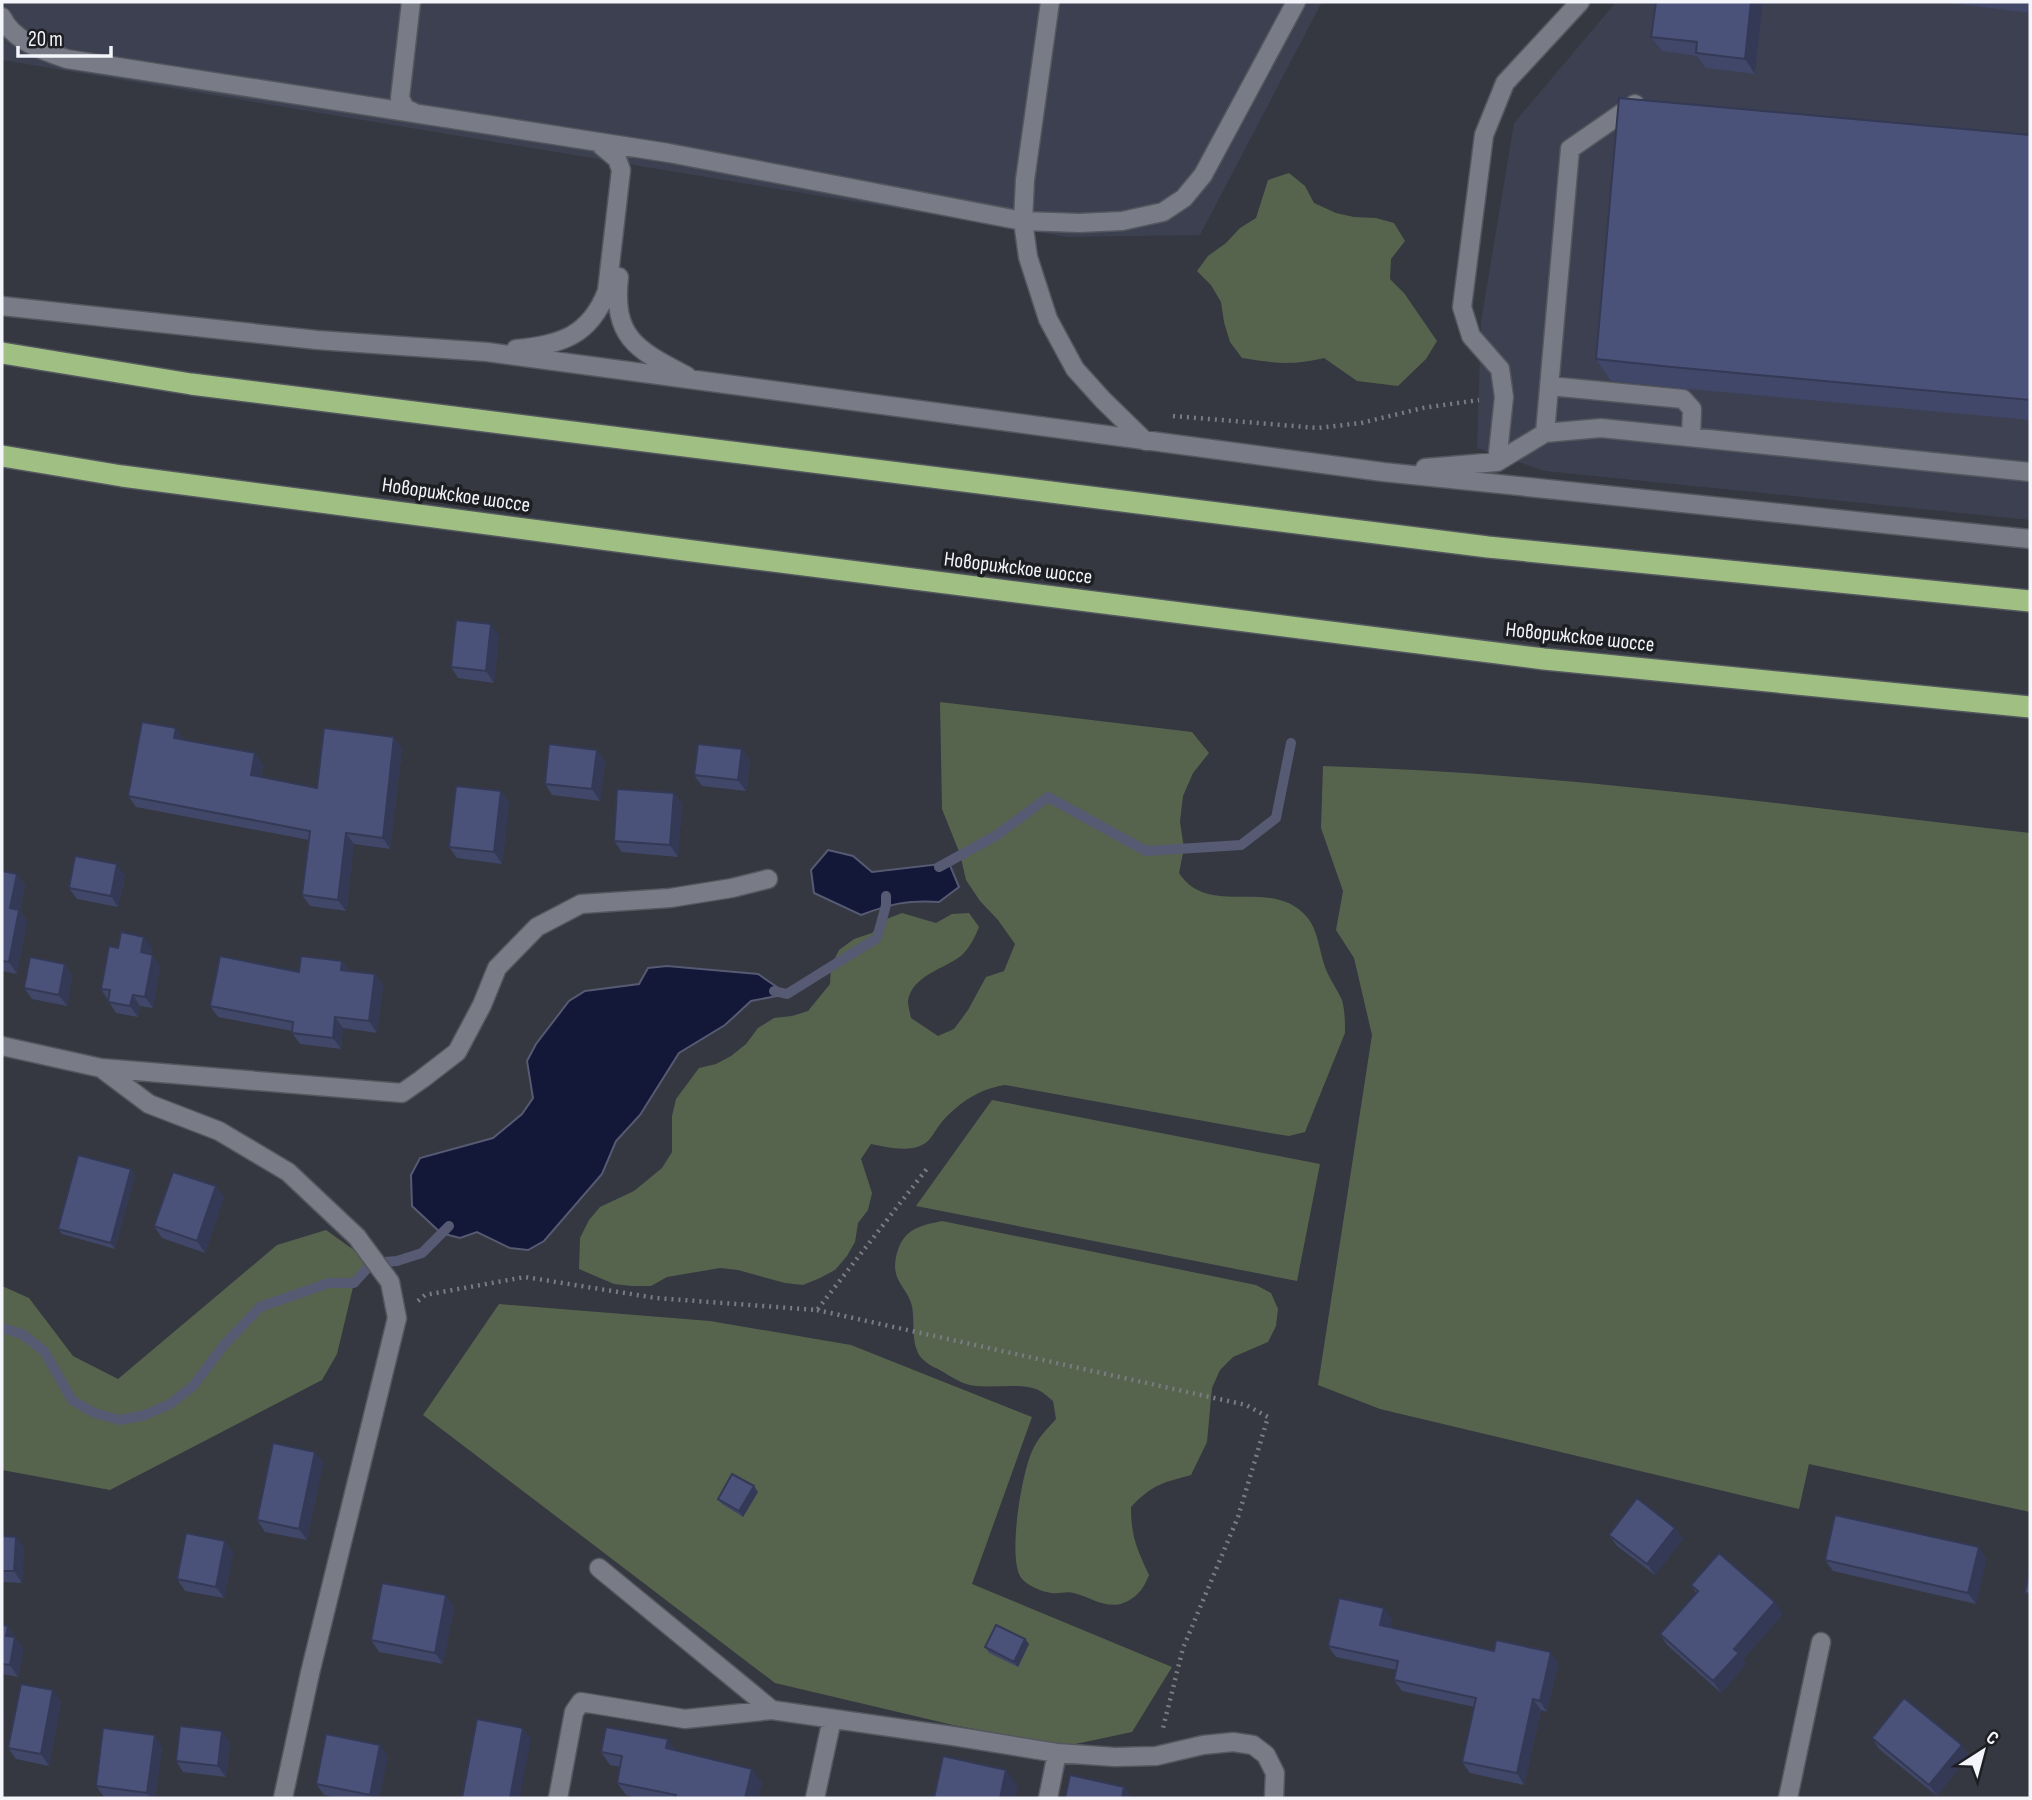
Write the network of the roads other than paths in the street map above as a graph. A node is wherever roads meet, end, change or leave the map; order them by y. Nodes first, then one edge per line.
1 (411, 2) edge
2 (1050, 2) edge
3 (1296, 2) edge
4 (1580, 2) edge
5 (2, 17) edge
6 (1651, 103) edge
7 (416, 114) junction
8 (597, 142) junction
9 (669, 153) junction
10 (1023, 221) junction
11 (2, 306) edge
12 (486, 352) junction
13 (2, 353) edge
14 (696, 381) junction
15 (1550, 386) junction
16 (1545, 433) junction
17 (1691, 438) junction
18 (1145, 441) junction
19 (2, 456) edge
20 (1497, 461) junction
21 (1383, 472) junction
22 (2030, 472) edge
23 (2030, 539) edge
24 (2030, 601) edge
25 (2030, 707) edge
26 (768, 879) dead end
27 (2, 1046) edge
28 (101, 1068) junction
29 (599, 1568) dead end
30 (1821, 1642) dead end
31 (772, 1710) junction
32 (832, 1719) junction
33 (1058, 1753) junction
34 (283, 1798) edge
35 (558, 1798) edge
36 (816, 1798) edge
37 (1048, 1798) edge
38 (1274, 1798) edge
39 (1788, 1798) edge

1 - 7 street
2 - 10 street
3 - 10 street
4 - 20 street
5 - 7 street
6 - 15 street
7 - 8 street
8 - 9 street
8 - 12 street
9 - 10 street
9 - 14 street
10 - 18 street
11 - 12 street
12 - 14 street
13 - 24 highway
14 - 18 street
15 - 16 street
15 - 17 street
16 - 17 street
16 - 20 street
17 - 22 street
18 - 21 street
19 - 25 highway, Новорижское шоссе
20 - 21 street
21 - 23 street
26 - 28 street
27 - 28 street
28 - 34 street
29 - 31 street
30 - 39 street
31 - 32 street
31 - 35 street
32 - 33 street
32 - 36 street
33 - 37 street
33 - 38 street

